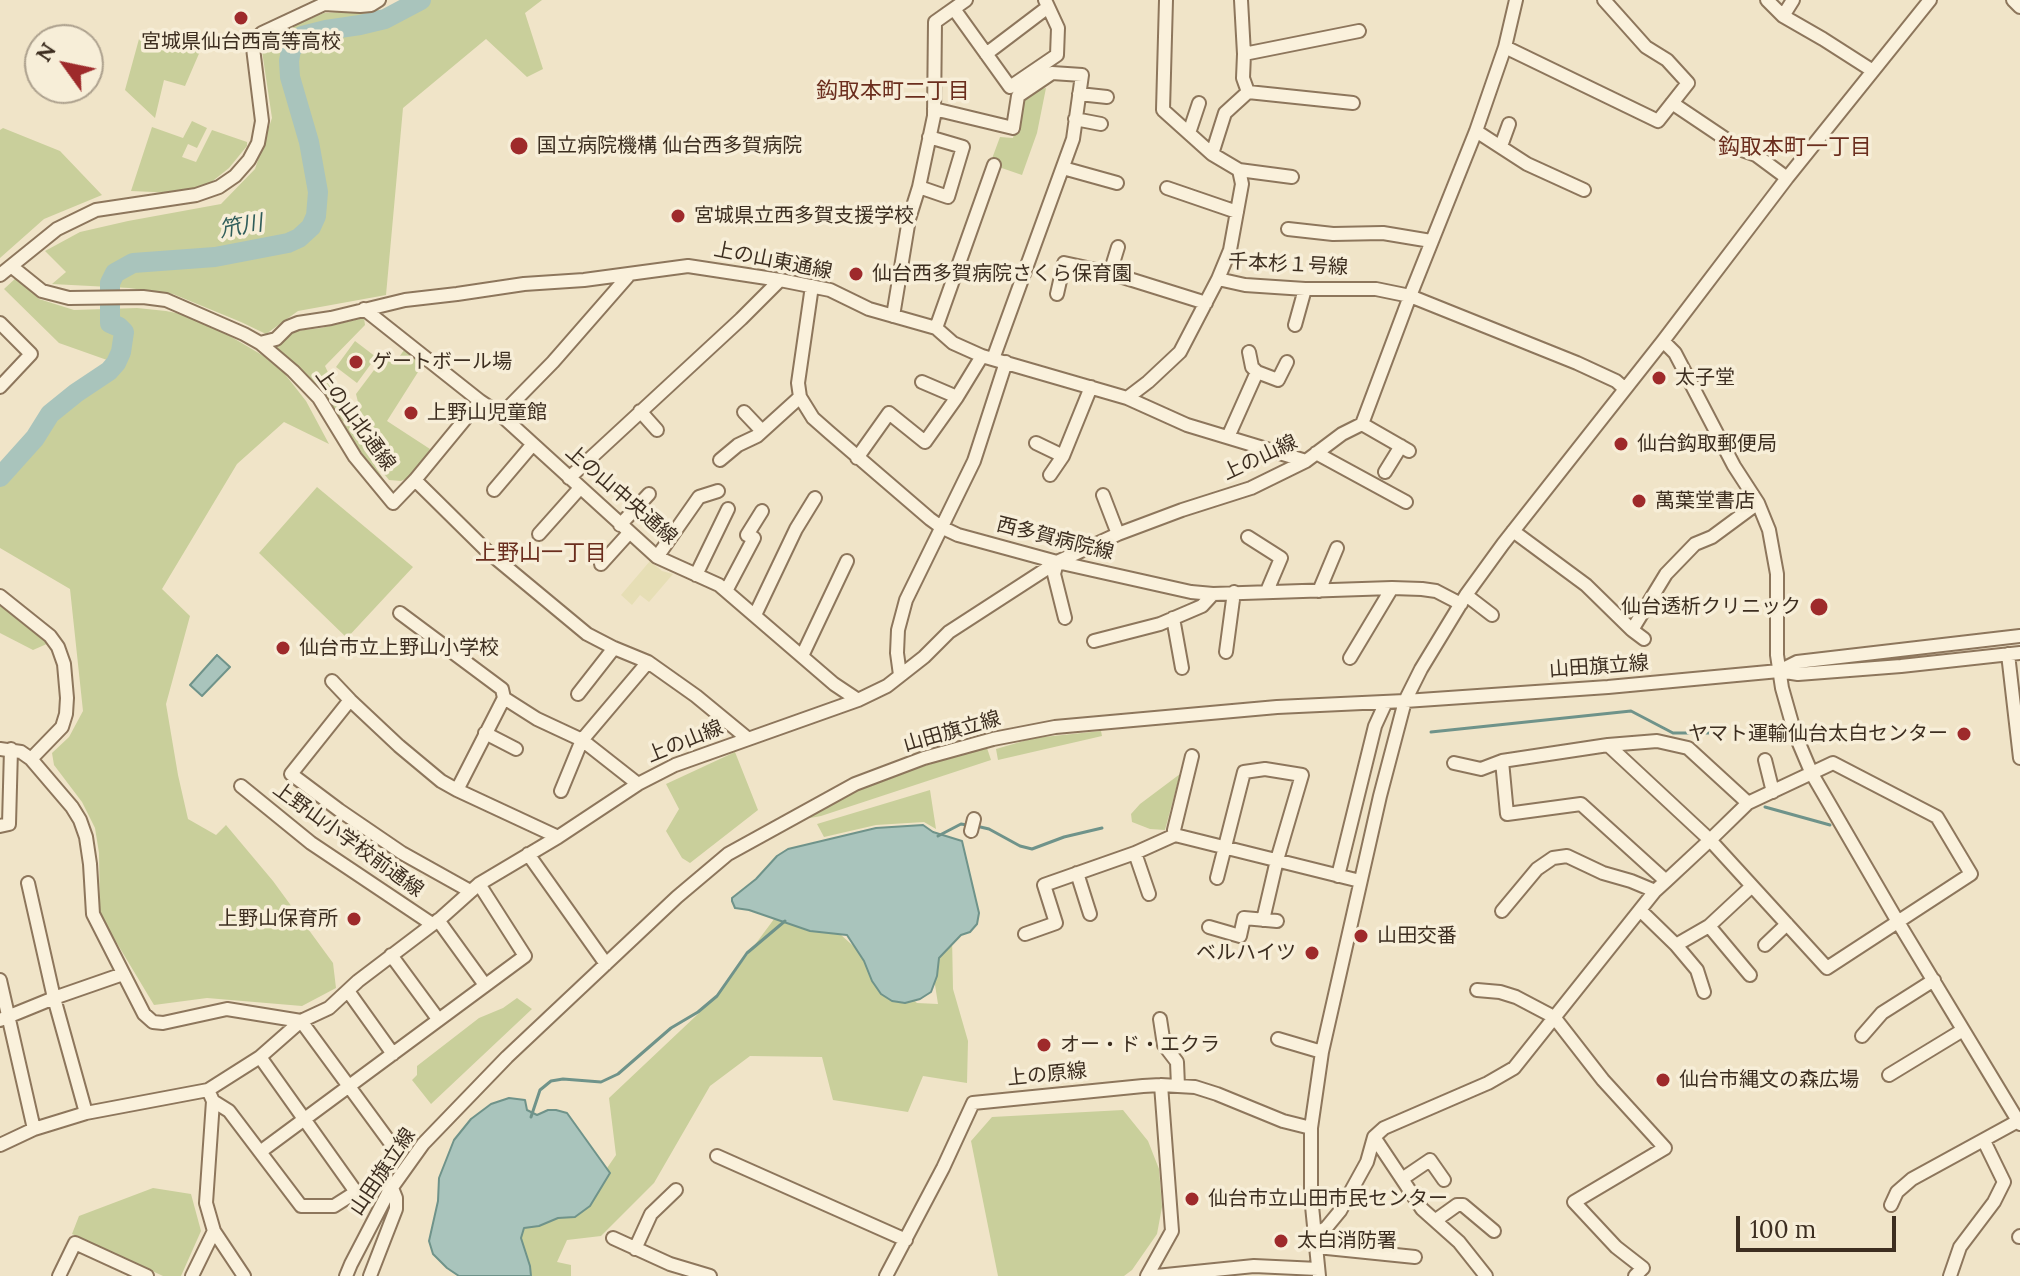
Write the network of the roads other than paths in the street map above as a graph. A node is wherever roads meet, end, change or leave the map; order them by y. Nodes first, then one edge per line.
1 (379, 0) edge
2 (966, 0) edge
3 (1166, 0) edge
4 (1241, 0) edge
5 (1604, 0) edge
6 (1767, 0) edge
7 (1793, 0) edge
8 (1930, 0) edge
9 (2013, 0) edge
10 (1514, 1) edge
11 (1046, 4) edge
12 (2020, 7) edge
13 (954, 9) junction
14 (1783, 16) junction
15 (1359, 31) dead end
16 (1505, 47) junction
17 (986, 54) junction
18 (1244, 54) junction
19 (1873, 71) junction
20 (1248, 92) junction
21 (1079, 94) junction
22 (1107, 97) dead end
23 (1199, 103) dead end
24 (1353, 103) dead end
25 (1672, 103) junction
26 (934, 109) junction
27 (1075, 119) junction
28 (1101, 124) dead end
29 (1509, 124) dead end
30 (1476, 131) junction
31 (1189, 133) junction
32 (929, 137) junction
33 (1501, 146) junction
34 (1212, 154) junction
35 (994, 165) dead end
36 (1063, 168) junction
37 (1239, 170) junction
38 (1292, 177) dead end
39 (1787, 178) junction
40 (1117, 183) dead end
41 (919, 187) junction
42 (1167, 188) dead end
43 (1584, 190) dead end
44 (1237, 212) junction
45 (1288, 229) dead end
46 (1431, 241) junction
47 (1118, 247) dead end
48 (11, 266) junction
49 (1110, 273) junction
50 (0, 275) edge
51 (629, 275) junction
52 (1218, 279) junction
53 (780, 280) junction
54 (812, 286) junction
55 (1305, 289) junction
56 (1057, 294) dead end
57 (1410, 296) junction
58 (1206, 303) junction
59 (364, 309) junction
60 (893, 316) junction
61 (0, 323) edge
62 (1295, 325) dead end
63 (936, 328) junction
64 (1663, 341) junction
65 (260, 343) junction
66 (1249, 352) dead end
67 (994, 359) junction
68 (1287, 362) dead end
69 (1257, 372) junction
70 (922, 382) dead end
71 (0, 387) edge
72 (1091, 387) junction
73 (1625, 389) junction
74 (800, 397) junction
75 (957, 397) junction
76 (1127, 398) junction
77 (480, 401) junction
78 (640, 411) junction
79 (744, 412) dead end
80 (501, 415) junction
81 (1362, 424) junction
82 (657, 430) dead end
83 (762, 431) junction
84 (1228, 437) junction
85 (1036, 443) dead end
86 (533, 444) junction
87 (1063, 456) junction
88 (1311, 457) junction
89 (857, 458) junction
90 (720, 460) dead end
91 (1385, 472) dead end
92 (1050, 475) dead end
93 (569, 478) junction
94 (415, 480) junction
95 (580, 488) junction
96 (494, 490) dead end
97 (718, 491) dead end
98 (649, 494) dead end
99 (1103, 495) dead end
100 (815, 498) dead end
101 (1406, 502) dead end
102 (1758, 503) junction
103 (728, 509) dead end
104 (762, 511) dead end
105 (941, 527) junction
106 (625, 529) junction
107 (1513, 531) junction
108 (539, 534) dead end
109 (1118, 534) junction
110 (1248, 537) dead end
111 (1337, 548) dead end
112 (657, 557) junction
113 (847, 561) dead end
114 (1057, 562) junction
115 (601, 564) dead end
116 (696, 575) junction
117 (1392, 588) junction
118 (726, 591) junction
119 (1267, 591) junction
120 (1319, 591) junction
121 (1234, 592) junction
122 (1213, 594) junction
123 (0, 596) edge
124 (1463, 600) junction
125 (400, 613) dead end
126 (755, 615) junction
127 (1492, 615) dead end
128 (1065, 618) dead end
129 (1173, 618) junction
130 (1632, 630) junction
131 (2020, 636) edge
132 (1644, 639) dead end
133 (1094, 641) dead end
134 (614, 648) junction
135 (1226, 652) dead end
136 (2014, 654) edge
137 (802, 656) junction
138 (1350, 658) dead end
139 (648, 662) junction
140 (1182, 668) dead end
141 (1779, 671) junction
142 (900, 675) junction
143 (332, 681) dead end
144 (578, 694) dead end
145 (504, 698) junction
146 (350, 700) junction
147 (858, 700) junction
148 (1405, 701) junction
149 (1386, 702) junction
150 (485, 733) junction
151 (747, 738) junction
152 (582, 740) junction
153 (1608, 745) junction
154 (5, 749) edge
155 (516, 749) dead end
156 (1192, 756) dead end
157 (2020, 758) edge
158 (31, 759) junction
159 (1765, 760) dead end
160 (1502, 761) junction
161 (1454, 763) dead end
162 (1812, 774) junction
163 (638, 784) junction
164 (241, 786) dead end
165 (457, 790) junction
166 (561, 791) dead end
167 (1773, 792) junction
168 (1748, 803) junction
169 (0, 826) edge
170 (1175, 835) junction
171 (558, 837) junction
172 (1710, 840) junction
173 (1226, 849) junction
174 (1135, 853) junction
175 (528, 854) junction
176 (1277, 860) junction
177 (1077, 873) junction
178 (1338, 876) junction
179 (1217, 878) dead end
180 (1360, 881) junction
181 (1666, 881) junction
182 (28, 883) dead end
183 (1752, 886) junction
184 (474, 888) junction
185 (1655, 891) junction
186 (1149, 894) dead end
187 (1502, 911) dead end
188 (1641, 911) junction
189 (1090, 914) dead end
190 (1263, 920) junction
191 (1277, 921) dead end
192 (435, 922) junction
193 (1898, 922) junction
194 (1787, 924) junction
195 (1709, 926) junction
196 (1209, 927) dead end
197 (1025, 934) dead end
198 (1676, 945) junction
199 (1765, 945) dead end
200 (391, 955) junction
201 (606, 964) junction
202 (123, 974) junction
203 (1750, 975) dead end
204 (0, 980) edge
205 (1934, 980) junction
206 (485, 985) junction
207 (1477, 990) dead end
208 (348, 991) junction
209 (1704, 992) dead end
210 (54, 998) junction
211 (1554, 1017) junction
212 (5, 1018) edge
213 (438, 1019) junction
214 (1160, 1019) dead end
215 (301, 1021) junction
216 (1963, 1030) junction
217 (1862, 1036) dead end
218 (1278, 1039) dead end
219 (1322, 1052) junction
220 (393, 1054) junction
221 (260, 1057) junction
222 (1889, 1075) dead end
223 (1161, 1085) junction
224 (349, 1086) junction
225 (1178, 1086) junction
226 (211, 1095) junction
227 (86, 1113) junction
228 (305, 1118) junction
229 (2019, 1123) edge
230 (1311, 1128) junction
231 (34, 1129) junction
232 (1374, 1137) junction
233 (389, 1141) dead end
234 (1984, 1141) junction
235 (0, 1145) edge
236 (260, 1152) junction
237 (717, 1156) dead end
238 (1402, 1179) junction
239 (1444, 1180) dead end
240 (392, 1188) junction
241 (676, 1190) dead end
242 (1891, 1205) dead end
243 (1436, 1220) junction
244 (214, 1231) junction
245 (1494, 1231) dead end
246 (1316, 1233) junction
247 (613, 1238) dead end
248 (906, 1240) junction
249 (1317, 1247) junction
250 (635, 1249) junction
251 (1415, 1257) dead end
252 (1318, 1272) edge
253 (59, 1276) edge
254 (147, 1276) edge
255 (192, 1276) edge
256 (244, 1276) edge
257 (346, 1276) edge
258 (370, 1276) edge
259 (710, 1276) edge
260 (886, 1276) edge
261 (1147, 1276) edge
262 (1156, 1276) edge
263 (1486, 1276) edge
264 (1635, 1276) edge
265 (1950, 1276) edge

1 - 48 street
2 - 13 street
3 - 31 street
4 - 18 street
5 - 25 street
6 - 14 street
7 - 14 street
8 - 19 street
9 - 12 street
10 - 16 street
11 - 17 street
11 - 17 street
13 - 17 street
13 - 26 street
14 - 19 street
15 - 18 street
16 - 25 street
16 - 30 street
18 - 20 street
19 - 39 street
20 - 24 street
20 - 34 street
21 - 22 street
21 - 26 street
21 - 27 street
23 - 31 street
25 - 39 street
26 - 32 street
27 - 28 street
27 - 36 street
29 - 33 street
30 - 33 street
30 - 46 street
31 - 34 street
32 - 41 street
32 - 41 street
33 - 43 street
34 - 37 street
35 - 63 street
36 - 40 street
36 - 67 street
37 - 38 street
37 - 44 street
39 - 64 street
41 - 60 street
42 - 44 street
44 - 52 street
45 - 46 street
46 - 57 street
47 - 49 street
48 - 50 street
48 - 65 street, 上の山北通線
49 - 56 street
49 - 58 street
51 - 53 street, 上の山東通線
51 - 59 street, 上の山東通線
51 - 80 street
52 - 55 street, 千本杉１号線
52 - 58 street, 千本杉１号線
53 - 54 street, 上の山東通線
53 - 78 street
54 - 60 street, 上の山東通線
54 - 74 street
55 - 57 street, 千本杉１号線
55 - 62 street
57 - 73 street
57 - 81 street
58 - 76 street, 千本杉１号線
59 - 65 street, 上の山東通線
59 - 77 street, 上の山中央通線
60 - 63 street, 上の山東通線
61 - 71 street
63 - 67 street, 上の山東通線
64 - 73 street
64 - 102 street
65 - 94 street, 上の山北通線
66 - 69 street
67 - 72 street, 上の山東通線
67 - 75 street
67 - 105 street
68 - 69 street
69 - 84 street
70 - 75 street
72 - 76 street, 上の山東通線
72 - 87 street
73 - 107 street
74 - 83 street
74 - 89 street, 西多賀病院線
75 - 89 street
76 - 84 street, 上の山東通線
77 - 80 street, 上の山中央通線
77 - 94 street, 上の山北通線
78 - 82 street
78 - 93 street
79 - 83 street
80 - 86 street, 上の山中央通線
81 - 88 street, 上の山線
81 - 91 street
83 - 90 street
84 - 88 street, 上の山東通線
85 - 87 street
86 - 93 street, 上の山中央通線
86 - 96 street
87 - 92 street
88 - 101 street, 上の山東通線
88 - 109 street, 上の山線
89 - 105 street, 西多賀病院線
93 - 95 street, 上の山中央通線
94 - 134 street
95 - 106 street, 上の山中央通線
95 - 108 street
97 - 112 street
98 - 106 street
99 - 109 street
100 - 126 street
102 - 130 street
102 - 141 street
103 - 116 street
104 - 118 street
105 - 114 street, 西多賀病院線
105 - 142 street
106 - 112 street, 上の山中央通線
106 - 115 street
107 - 124 street
107 - 130 street
109 - 114 street, 上の山線
110 - 119 street
111 - 120 street
112 - 116 street, 上の山中央通線
113 - 137 street
114 - 122 street, 西多賀病院線
114 - 128 street
114 - 142 street, 上の山線
116 - 118 street, 上の山中央通線
117 - 120 street, 西多賀病院線
117 - 124 street, 西多賀病院線
117 - 138 street
118 - 126 street, 上の山中央通線
119 - 120 street, 西多賀病院線
119 - 121 street, 西多賀病院線
121 - 122 street, 西多賀病院線
121 - 135 street
122 - 129 street
123 - 158 street
124 - 127 street, 西多賀病院線
124 - 148 street
125 - 145 street
126 - 137 street, 上の山中央通線
129 - 133 street
129 - 140 street
130 - 132 street
131 - 141 street, 山田旗立線
134 - 139 street
134 - 144 street
136 - 141 street, 山田旗立線
136 - 157 street
137 - 147 street, 上の山中央通線
139 - 151 street
139 - 152 street
141 - 148 street, 山田旗立線
141 - 162 street
142 - 147 street, 上の山線
143 - 146 street
145 - 150 street
145 - 152 street
146 - 165 street
146 - 184 street
147 - 151 street, 上の山線
148 - 149 street, 山田旗立線
148 - 180 street
149 - 178 street
149 - 201 street, 山田旗立線
150 - 155 street
150 - 165 street
151 - 163 street, 上の山線
152 - 163 street
152 - 166 street
153 - 160 street
153 - 168 street
153 - 172 street
154 - 158 street
154 - 169 street
156 - 170 street
158 - 202 street
159 - 167 street
160 - 161 street
160 - 181 street
162 - 167 street
162 - 193 street
162 - 193 street
163 - 171 street, 上の山線
164 - 192 street, 上野山小学校前通線
165 - 171 street
167 - 168 street
168 - 172 street
170 - 173 street
170 - 174 street
171 - 175 street, 上の山線
172 - 181 street
172 - 183 street
173 - 176 street
173 - 176 street
173 - 179 street
174 - 177 street
174 - 186 street
175 - 184 street, 上の山線
175 - 201 street
176 - 178 street
176 - 190 street
177 - 189 street
177 - 197 street
178 - 180 street
180 - 219 street
181 - 185 street
182 - 210 street
183 - 194 street
183 - 195 street
184 - 192 street, 上の山線
184 - 206 street
185 - 187 street
185 - 188 street
188 - 198 street
188 - 211 street
190 - 191 street
190 - 196 street
192 - 200 street, 上の山線
192 - 206 street
193 - 194 street
193 - 205 street
194 - 199 street
195 - 198 street
195 - 203 street
198 - 209 street
200 - 208 street, 上の山線
200 - 213 street
201 - 240 street, 山田旗立線
202 - 210 street
202 - 215 street
204 - 212 street
205 - 216 street
205 - 217 street
206 - 213 street
207 - 211 street
208 - 215 street, 上の山線
208 - 220 street
210 - 212 street
210 - 227 street
211 - 232 street
211 - 264 street
212 - 231 street
213 - 220 street
214 - 225 street
215 - 221 street, 上の山線
215 - 224 street
216 - 222 street
216 - 229 street
218 - 219 street
219 - 230 street
220 - 224 street
221 - 226 street, 上の山線
221 - 228 street
223 - 225 street, 上の原線
223 - 248 street, 上の原線
223 - 261 street
224 - 228 street
224 - 233 street
225 - 230 street, 上の原線
226 - 227 street
226 - 236 street
226 - 244 street
227 - 231 street
228 - 236 street
228 - 236 street
229 - 234 street
230 - 246 street
231 - 235 street
232 - 238 street
232 - 246 street
234 - 242 street
234 - 265 street
237 - 248 street
238 - 239 street
238 - 243 street
240 - 257 street, 山田旗立線
240 - 258 street
241 - 250 street
243 - 245 street
243 - 263 street
244 - 255 street
244 - 256 street
246 - 249 street
247 - 250 street
248 - 260 street, 上の原線
249 - 251 street
249 - 252 street
250 - 259 street
252 - 262 street
253 - 254 street

